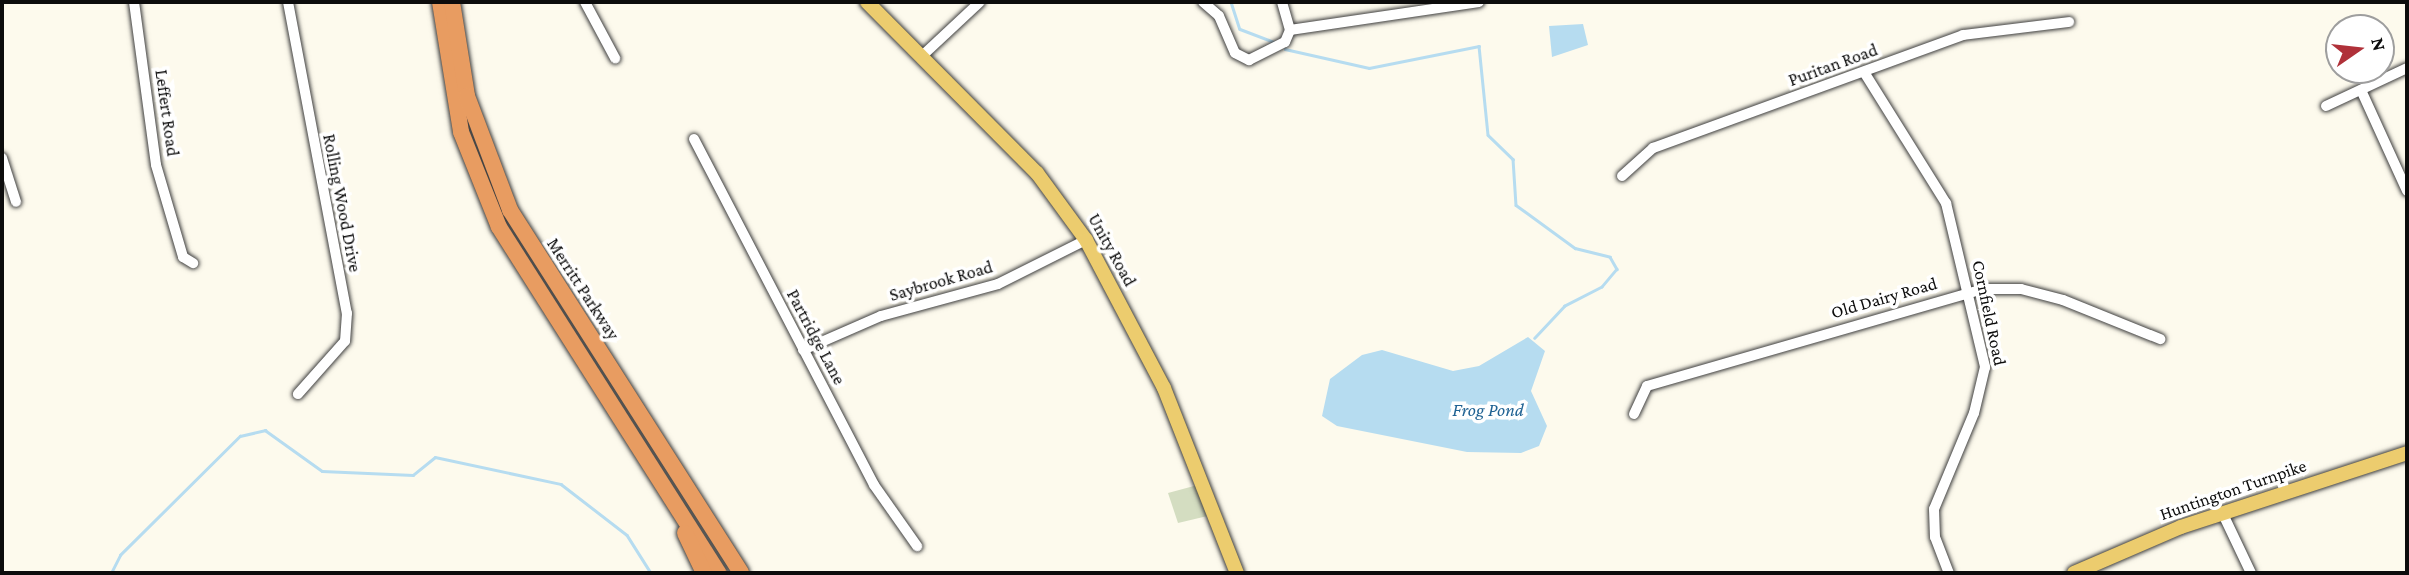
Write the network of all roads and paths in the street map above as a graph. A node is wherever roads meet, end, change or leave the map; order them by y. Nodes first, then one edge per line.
1 (134, 2) edge
2 (288, 2) edge
3 (440, 2) edge
4 (452, 2) edge
5 (585, 2) edge
6 (867, 2) edge
7 (980, 2) edge
8 (1203, 2) edge
9 (1282, 2) edge
10 (1479, 2) edge
11 (2069, 22) dead end
12 (1290, 30) junction
13 (922, 56) junction
14 (615, 58) dead end
15 (2407, 68) edge
16 (1864, 72) junction
17 (2361, 90) junction
18 (2326, 106) dead end
19 (694, 139) dead end
20 (2, 158) edge
21 (1622, 176) dead end
22 (2407, 191) edge
23 (16, 202) dead end
24 (1086, 240) junction
25 (193, 263) dead end
26 (1968, 293) junction
27 (2160, 339) dead end
28 (803, 350) junction
29 (298, 394) dead end
30 (1634, 414) dead end
31 (2407, 453) edge
32 (658, 477) junction
33 (2222, 512) junction
34 (724, 538) junction
35 (917, 546) dead end
36 (704, 573) edge
37 (719, 573) edge
38 (741, 573) edge
39 (748, 573) edge
40 (1237, 573) edge
41 (1949, 573) edge
42 (2076, 573) edge
43 (2251, 573) edge

1 - 25 street, Leffert Road
2 - 29 street, Rolling Wood Drive
3 - 32 highway
4 - 34 highway, Merritt Parkway
5 - 14 street
6 - 13 main road, Unity Road
7 - 13 street
8 - 12 street
9 - 12 street
10 - 12 street
11 - 16 street, Puritan Road
13 - 24 main road, Unity Road
15 - 17 street
16 - 21 street, Puritan Road
16 - 26 street, Cornfield Road
17 - 18 street
17 - 22 street
19 - 28 street, Partridge Lane
20 - 23 street
24 - 28 street, Saybrook Road
24 - 40 main road, Unity Road
26 - 27 street, Old Dairy Road
26 - 30 street, Old Dairy Road
26 - 41 street, Cornfield Road
28 - 35 street, Partridge Lane
31 - 33 main road, Huntington Turnpike
32 - 36 highway
32 - 37 highway
33 - 42 main road, Huntington Turnpike
33 - 43 street
34 - 38 highway, Merritt Parkway
34 - 39 highway

